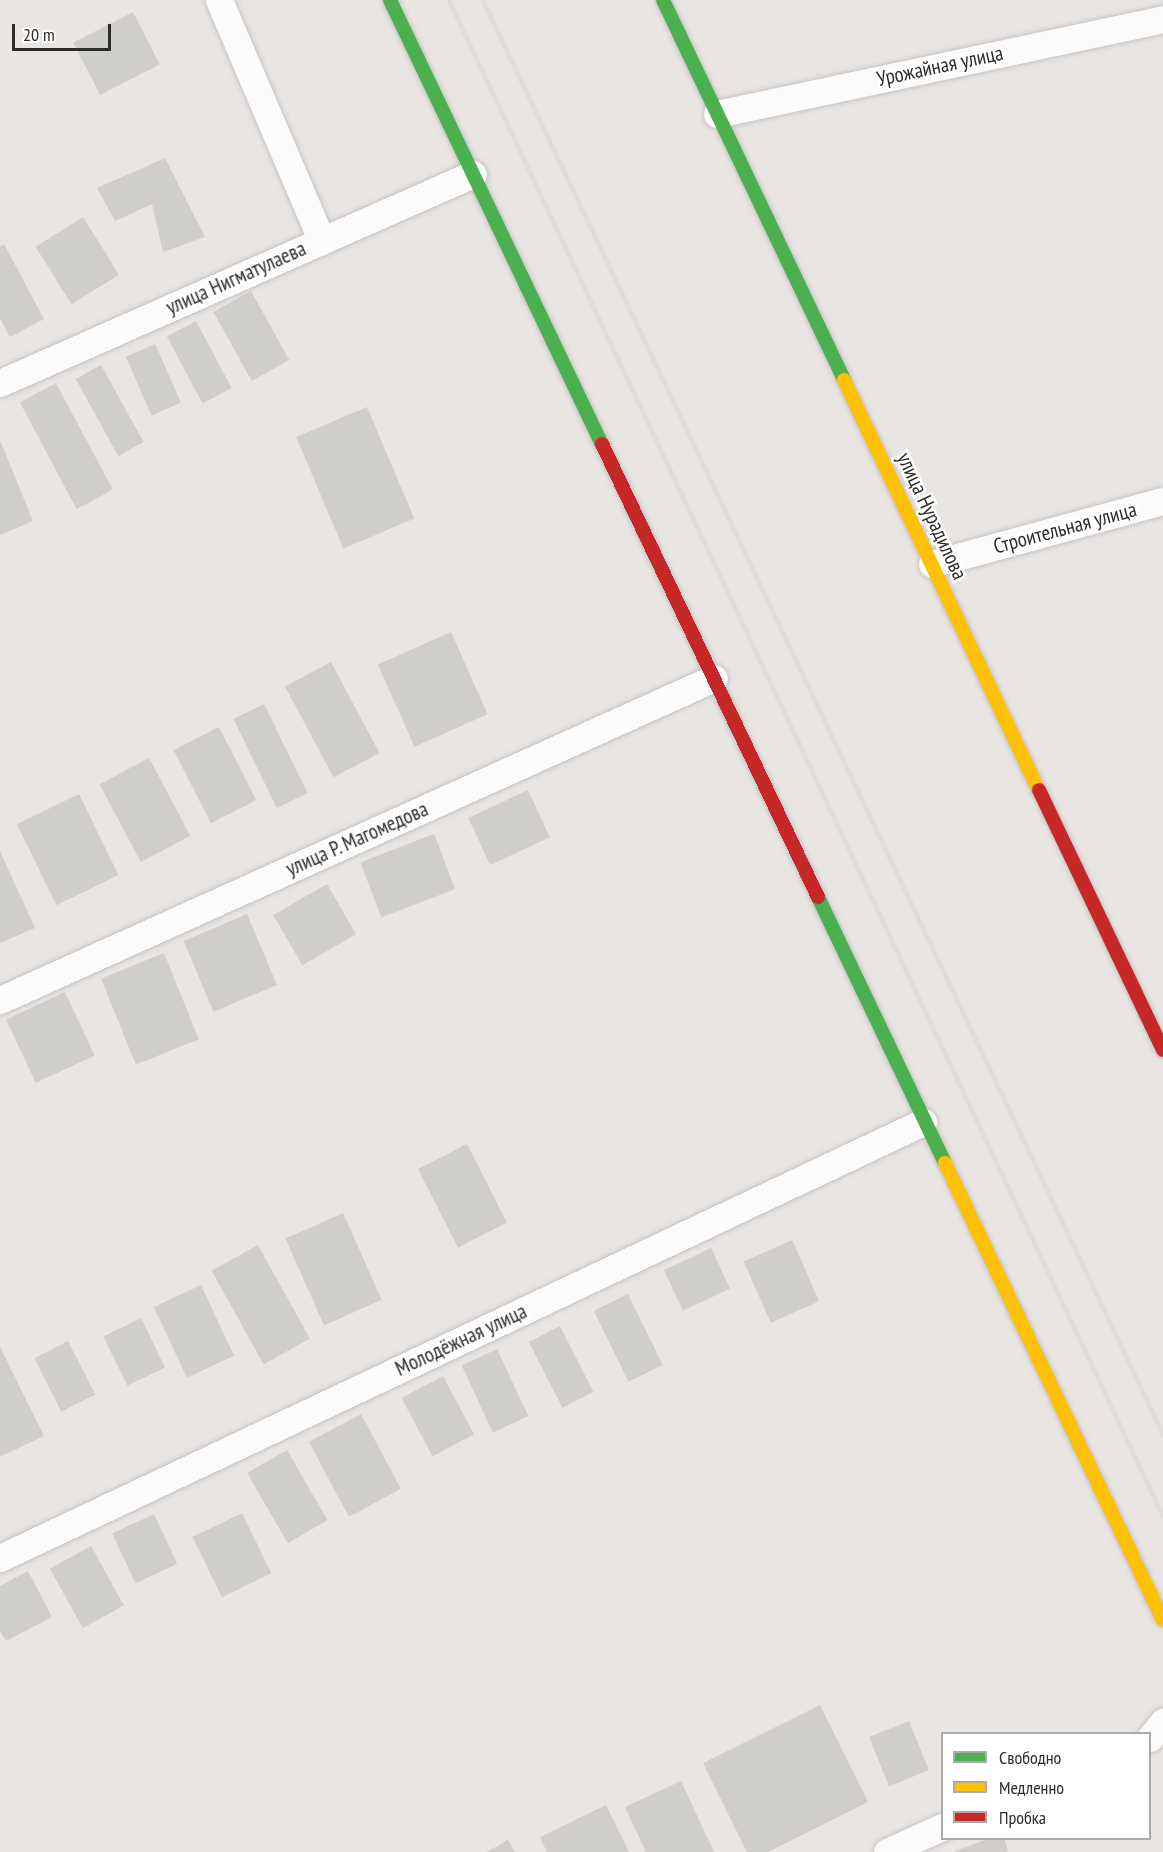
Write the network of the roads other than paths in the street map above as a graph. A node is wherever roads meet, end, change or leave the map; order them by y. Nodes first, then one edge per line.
1 (219, 0) edge
2 (390, 0) edge
3 (663, 0) edge
4 (1163, 19) edge
5 (717, 114) junction
6 (473, 174) junction
7 (322, 241) junction
8 (0, 383) edge
9 (1163, 501) edge
10 (932, 564) junction
11 (714, 678) junction
12 (0, 1000) edge
13 (1155, 1016) edge
14 (1163, 1050) edge
15 (923, 1122) junction
16 (0, 1558) edge
17 (1163, 1620) edge
18 (1163, 1722) edge
19 (1151, 1736) edge
20 (941, 1827) edge
21 (887, 1852) edge

1 - 7 street
2 - 6 street
3 - 5 street, улица Нурадилова
4 - 5 street, Урожайная улица
5 - 10 street, улица Нурадилова
6 - 7 street, улица Нигматулаева
6 - 11 street
7 - 8 street, улица Нигматулаева
9 - 10 street, Строительная улица
10 - 13 street, улица Нурадилова
11 - 12 street, улица Р. Магомедова
11 - 15 street
13 - 14 street, улица Нурадилова
15 - 16 street, Молодёжная улица
15 - 17 street
18 - 19 street
20 - 21 street

